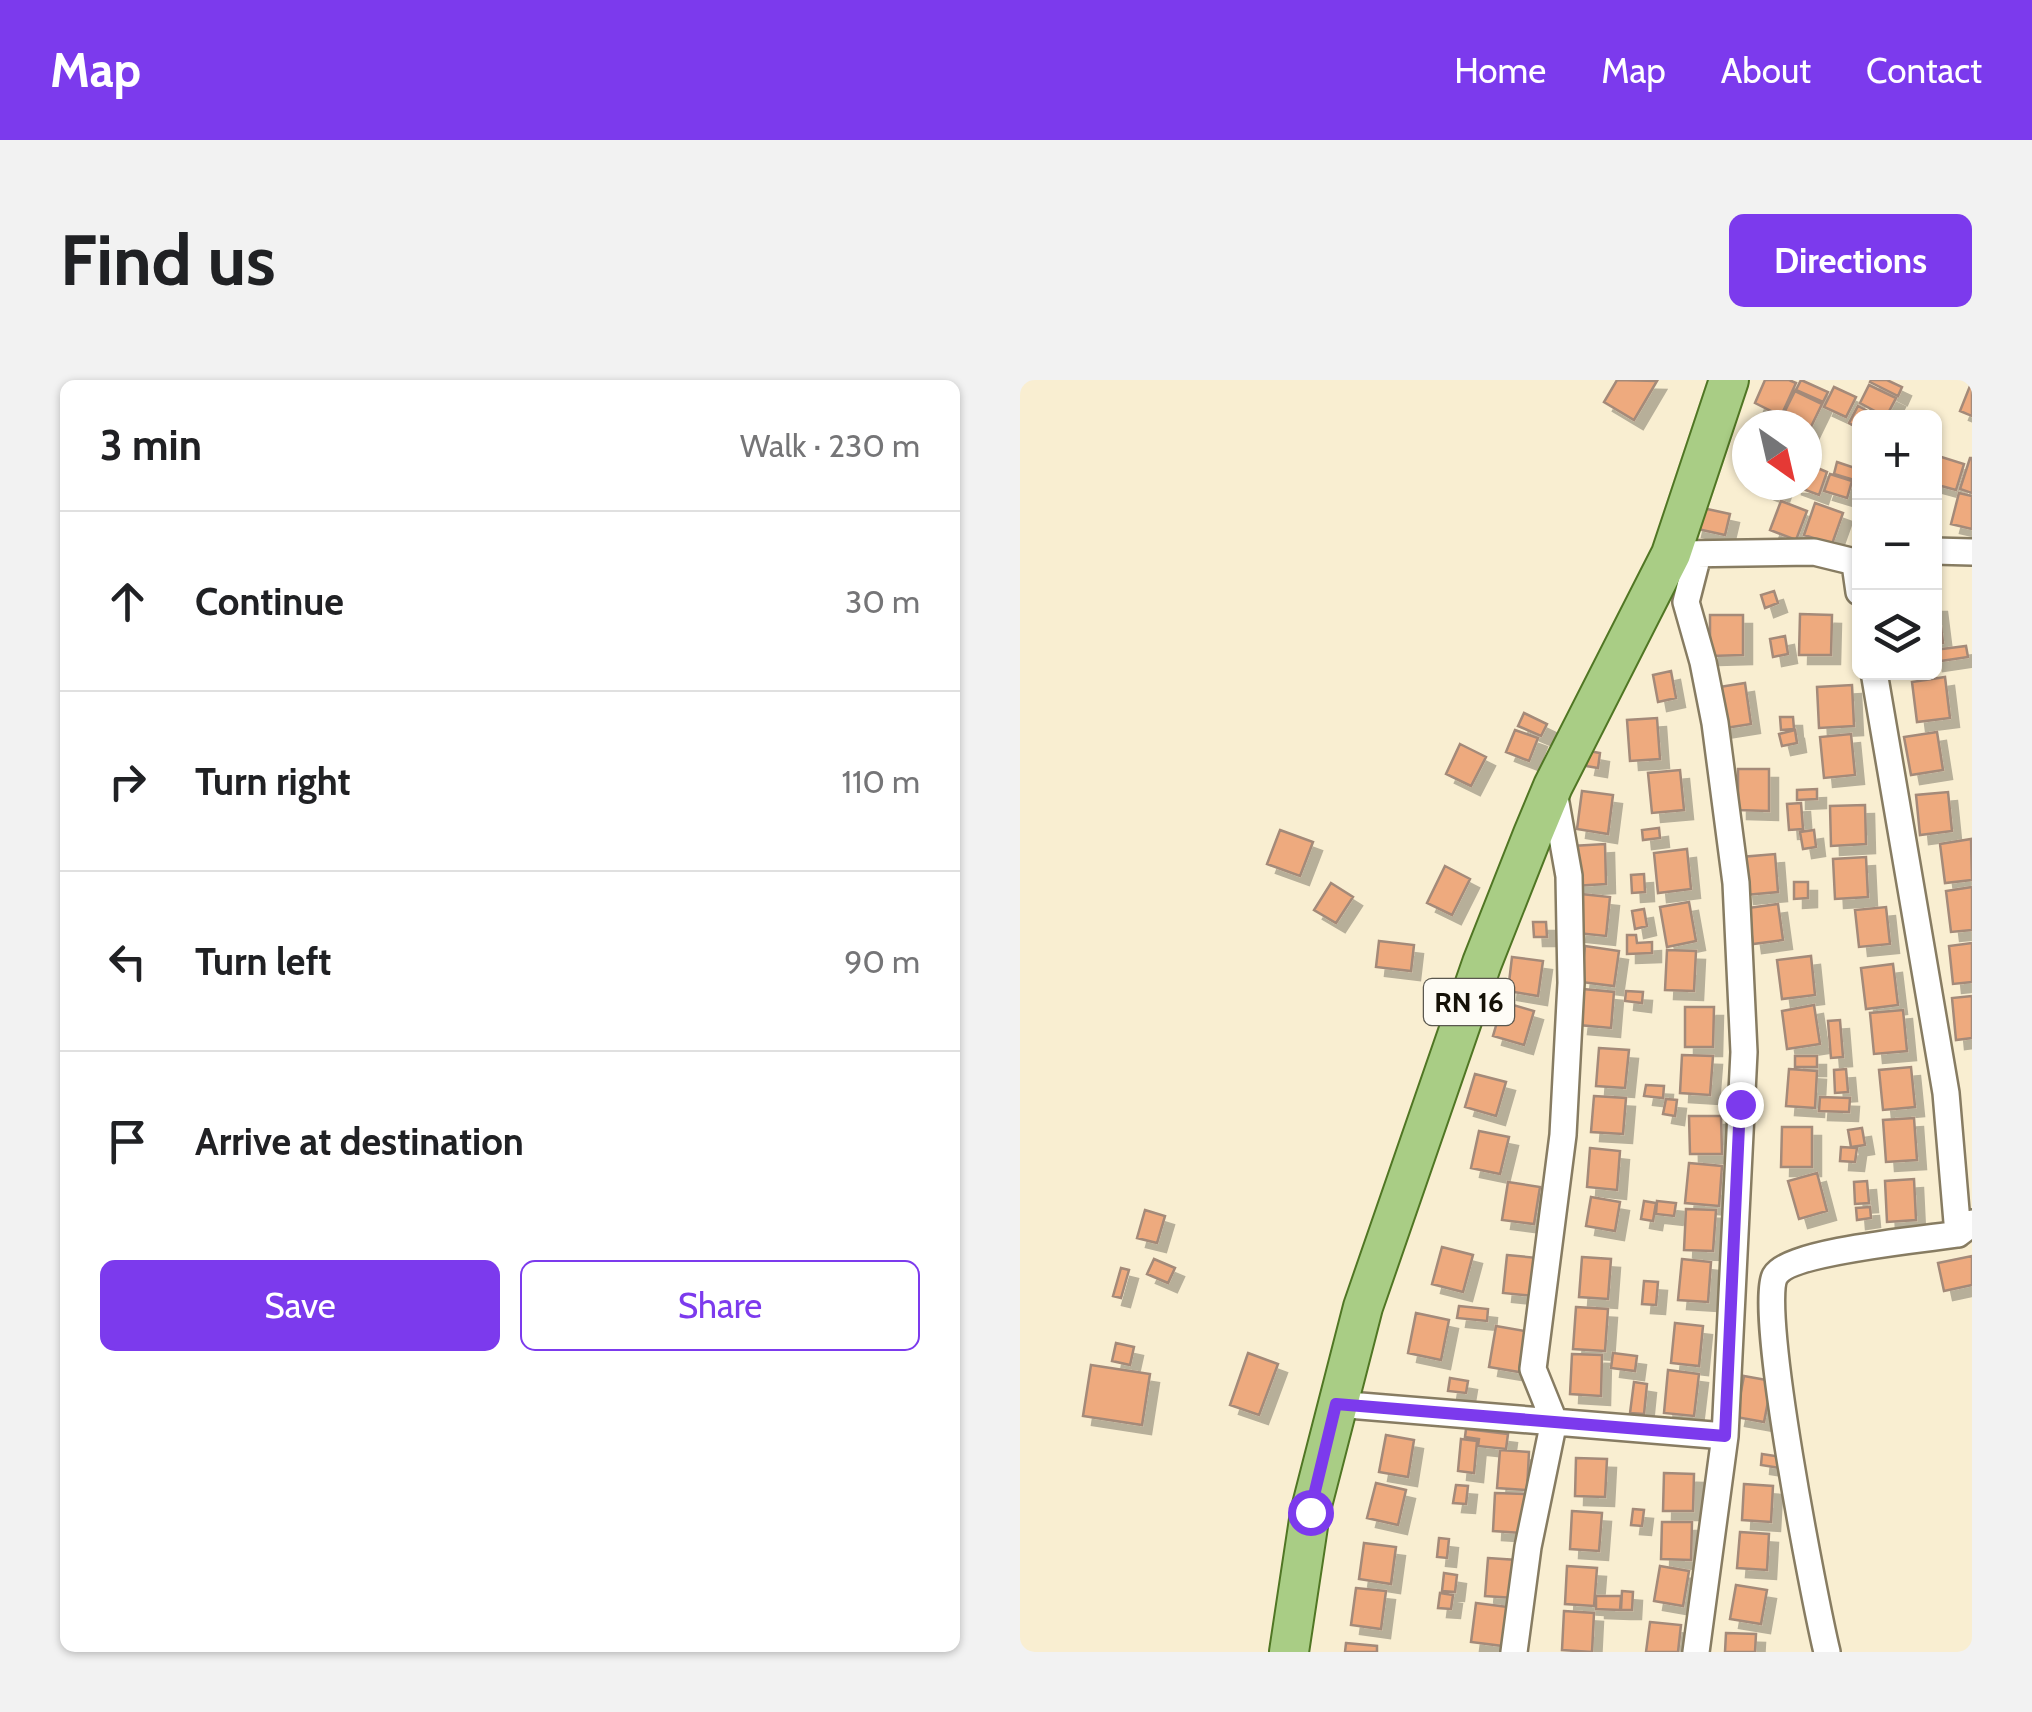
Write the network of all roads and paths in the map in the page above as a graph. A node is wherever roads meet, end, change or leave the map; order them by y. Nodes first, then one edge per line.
1 (1729, 380) edge
2 (1942, 552) edge
3 (1972, 552) edge
4 (1684, 554) junction
5 (1852, 563) edge
6 (1875, 680) edge
7 (1553, 786) junction
8 (1965, 1228) edge
9 (1336, 1404) junction
10 (1554, 1420) junction
11 (1725, 1436) junction
12 (1289, 1652) edge
13 (1514, 1652) edge
14 (1696, 1652) edge
15 (1827, 1652) edge

1 - 4 main road, RN 16
2 - 3 street
4 - 5 street
4 - 7 main road, RN 16
4 - 11 street
6 - 8 street
7 - 9 main road, RN 16
7 - 10 street
8 - 15 street
9 - 10 street
9 - 12 main road, RN 16
10 - 11 street
10 - 13 street
11 - 14 street

